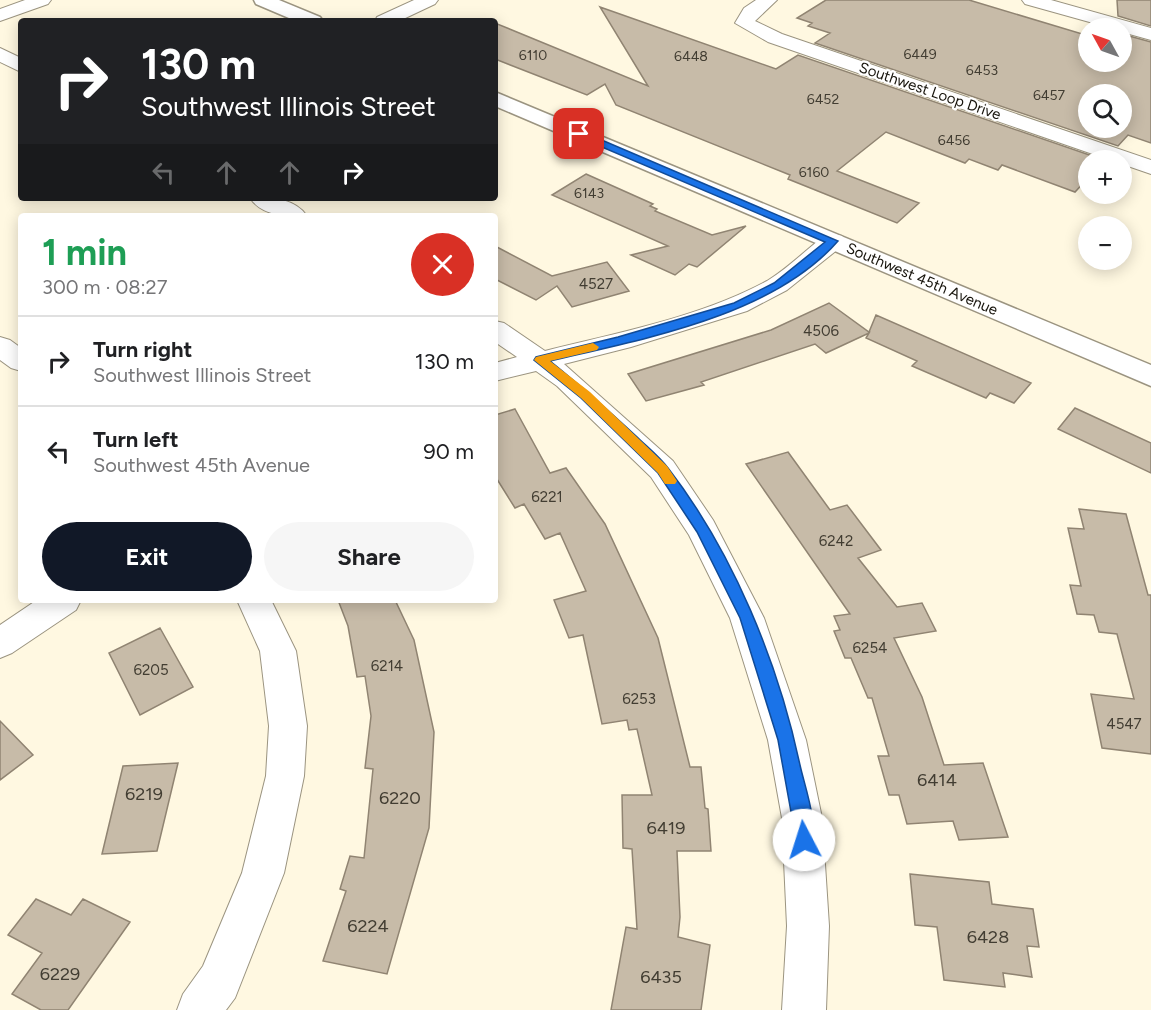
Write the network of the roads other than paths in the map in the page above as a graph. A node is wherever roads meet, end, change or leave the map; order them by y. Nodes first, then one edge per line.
1 (42, 0) edge
2 (263, 0) edge
3 (429, 0) edge
4 (768, 0) edge
5 (1030, 0) edge
6 (0, 15) edge
7 (306, 18) edge
8 (390, 18) edge
9 (1151, 34) edge
10 (0, 54) edge
11 (18, 64) edge
12 (498, 99) edge
13 (1151, 167) edge
14 (268, 201) edge
15 (290, 213) edge
16 (833, 241) junction
17 (498, 331) edge
18 (0, 346) edge
19 (18, 360) edge
20 (540, 360) junction
21 (498, 371) edge
22 (1151, 376) edge
23 (60, 603) edge
24 (255, 603) edge
25 (0, 643) edge
26 (199, 1010) edge
27 (804, 1010) edge

1 - 6 street
2 - 7 street
3 - 8 street
4 - 13 street, Southwest Loop Drive
5 - 9 street
10 - 11 street
12 - 16 street, Southwest 45th Avenue
14 - 15 street
16 - 20 street
16 - 22 street, Southwest 45th Avenue
17 - 20 street
18 - 19 street
20 - 21 street
20 - 27 street
23 - 25 street
24 - 26 street

